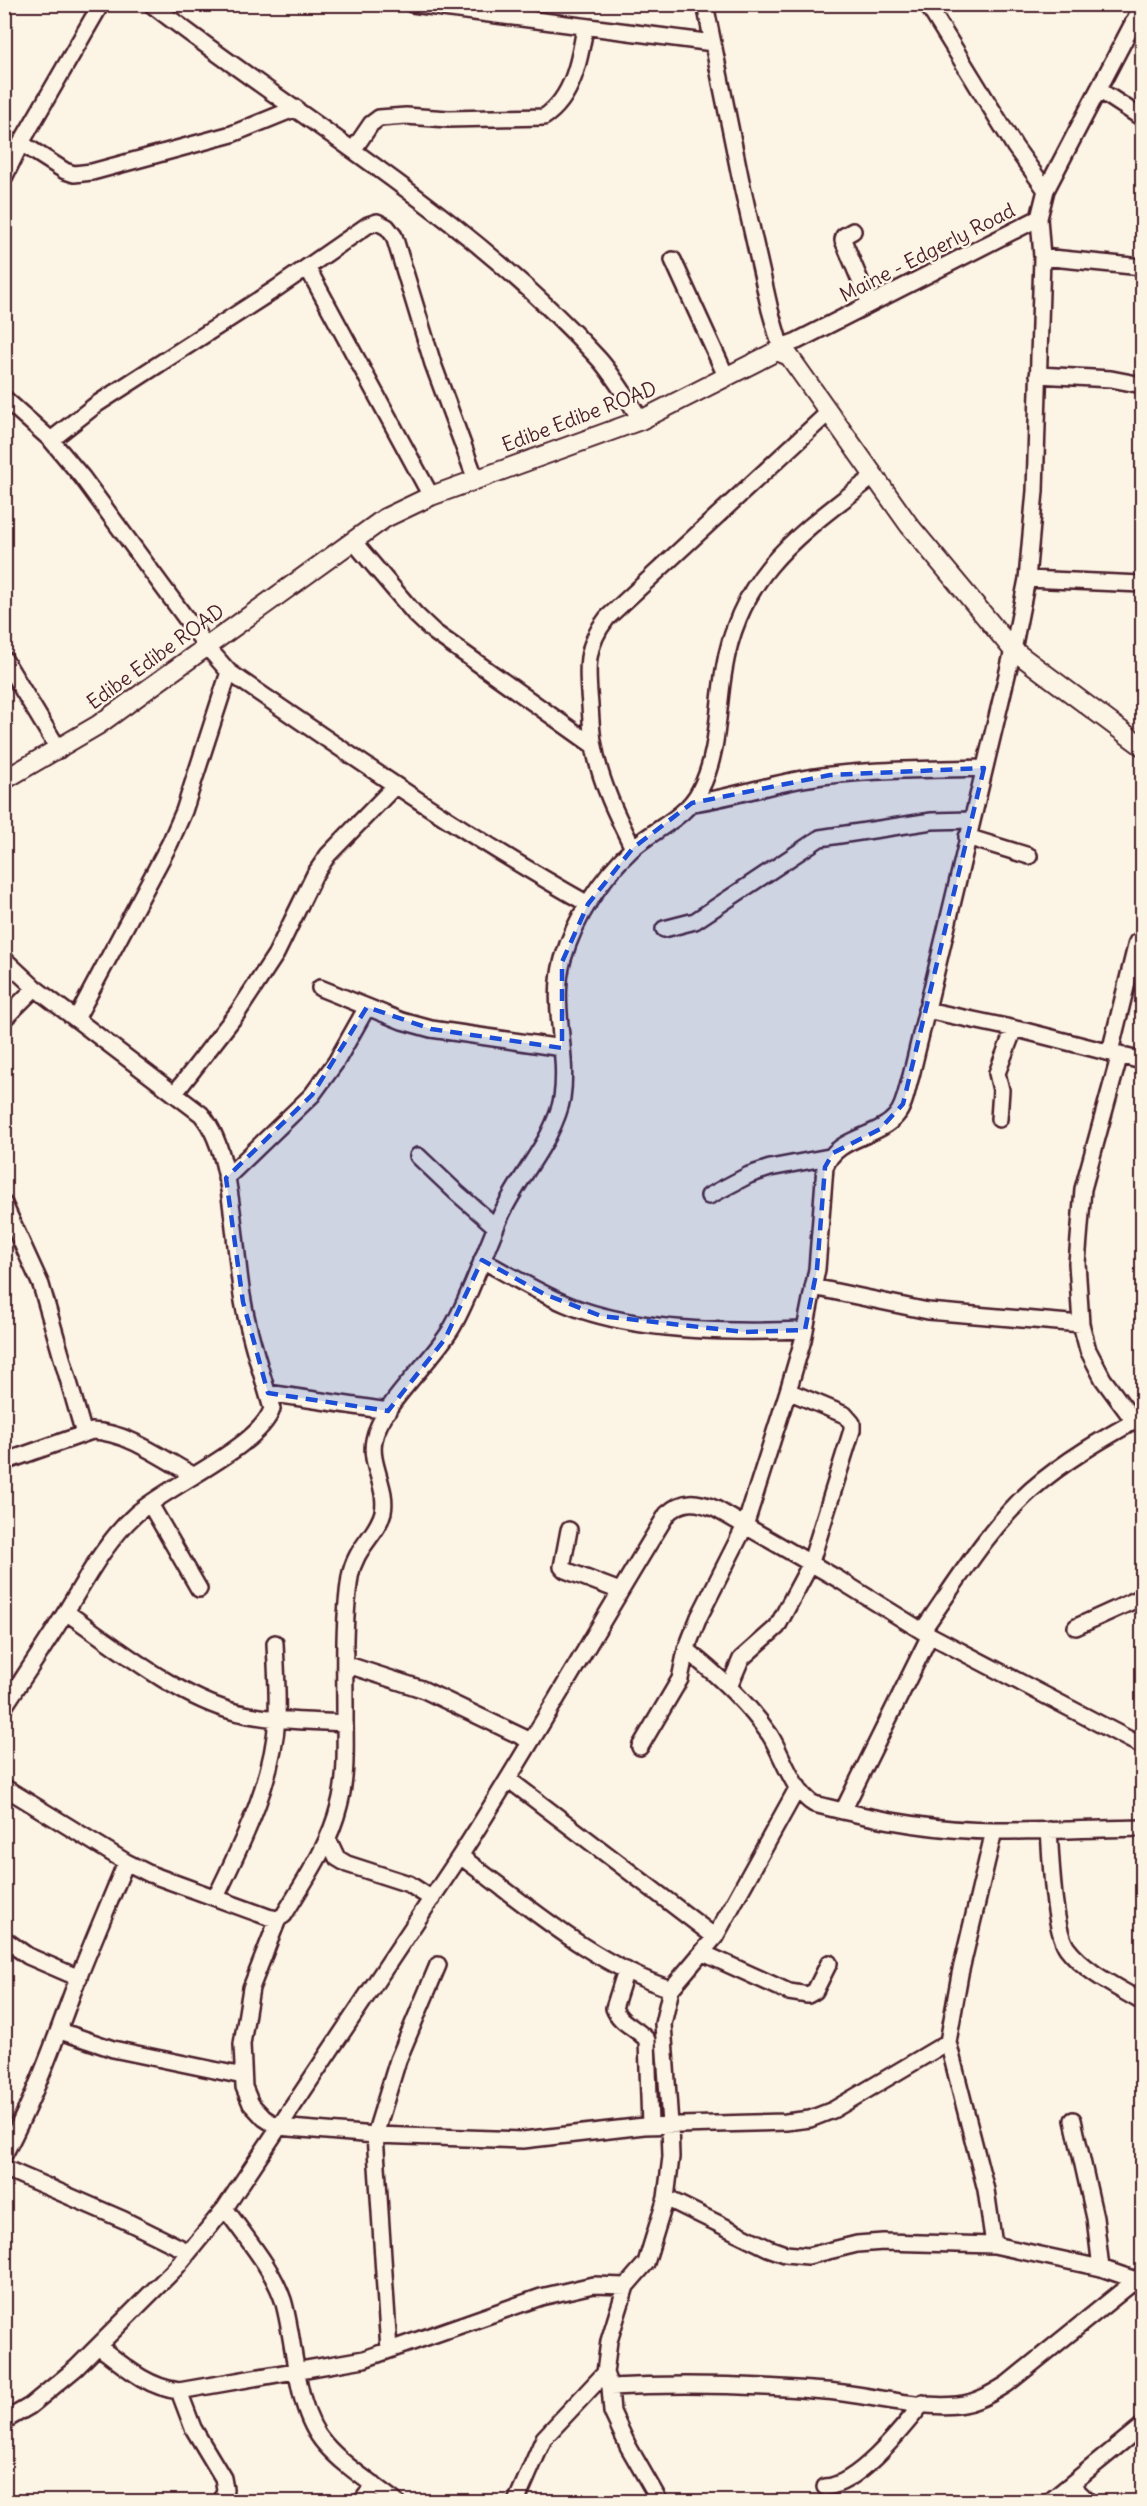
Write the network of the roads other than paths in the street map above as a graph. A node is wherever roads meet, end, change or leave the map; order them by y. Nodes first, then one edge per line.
1 (101, 4) edge
2 (151, 4) edge
3 (412, 4) edge
4 (705, 4) edge
5 (927, 4) edge
6 (1143, 6) edge
7 (585, 27) junction
8 (713, 43) junction
9 (1099, 90) junction
10 (296, 108) junction
11 (1143, 118) edge
12 (21, 143) junction
13 (354, 149) junction
14 (10, 154) edge
15 (4, 178) edge
16 (1046, 189) junction
17 (1039, 218) junction
18 (853, 231) dead end
19 (1042, 257) junction
20 (673, 260) dead end
21 (307, 267) junction
22 (1143, 267) edge
23 (870, 304) junction
24 (782, 349) junction
25 (1038, 375) junction
26 (726, 376) junction
27 (1143, 385) edge
28 (4, 398) edge
29 (828, 413) junction
30 (641, 420) junction
31 (51, 440) junction
32 (874, 476) junction
33 (476, 480) junction
34 (431, 496) junction
35 (353, 541) junction
36 (1026, 579) junction
37 (1143, 584) edge
38 (207, 647) junction
39 (1013, 650) junction
40 (4, 660) edge
41 (229, 672) junction
42 (594, 746) junction
43 (1143, 746) edge
44 (59, 750) junction
45 (984, 768) junction
46 (4, 780) edge
47 (395, 786) junction
48 (692, 802) junction
49 (971, 820) junction
50 (967, 837) junction
51 (633, 848) junction
52 (1029, 856) dead end
53 (588, 904) junction
54 (664, 929) dead end
55 (1137, 942) dead end
56 (4, 959) edge
57 (35, 988) junction
58 (320, 988) dead end
59 (367, 1007) junction
60 (926, 1010) junction
61 (4, 1019) edge
62 (76, 1019) junction
63 (1014, 1029) junction
64 (562, 1048) junction
65 (1115, 1053) junction
66 (1143, 1061) edge
67 (175, 1093) junction
68 (999, 1119) dead end
69 (418, 1156) dead end
70 (829, 1157) junction
71 (226, 1178) junction
72 (709, 1197) dead end
73 (4, 1203) edge
74 (496, 1227) junction
75 (482, 1260) junction
76 (813, 1287) junction
77 (1081, 1324) junction
78 (805, 1330) junction
79 (788, 1392) junction
80 (268, 1393) junction
81 (388, 1411) junction
82 (1138, 1419) edge
83 (84, 1434) junction
84 (6, 1456) edge
85 (193, 1475) junction
86 (150, 1504) junction
87 (745, 1526) junction
88 (569, 1530) dead end
89 (810, 1565) junction
90 (199, 1589) dead end
91 (620, 1591) junction
92 (1143, 1597) edge
93 (66, 1612) junction
94 (1076, 1627) dead end
95 (926, 1633) junction
96 (275, 1643) dead end
97 (686, 1650) junction
98 (345, 1664) junction
99 (729, 1688) junction
100 (4, 1707) edge
101 (277, 1719) junction
102 (345, 1723) junction
103 (531, 1741) junction
104 (1143, 1746) edge
105 (640, 1747) dead end
106 (508, 1779) junction
107 (4, 1787) edge
108 (798, 1787) junction
109 (843, 1812) junction
110 (1143, 1828) edge
111 (1048, 1830) junction
112 (994, 1831) junction
113 (328, 1839) junction
114 (460, 1856) junction
115 (126, 1862) junction
116 (216, 1897) junction
117 (432, 1899) junction
118 (278, 1919) junction
119 (715, 1937) junction
120 (4, 1939) edge
121 (703, 1953) junction
122 (829, 1963) dead end
123 (438, 1965) dead end
124 (626, 1970) junction
125 (79, 1978) junction
126 (671, 1989) junction
127 (1143, 2002) edge
128 (60, 2031) junction
129 (948, 2042) junction
130 (243, 2076) junction
131 (1072, 2120) dead end
132 (670, 2124) junction
133 (650, 2125) junction
134 (278, 2127) junction
135 (375, 2135) junction
136 (4, 2155) edge
137 (4, 2168) edge
138 (666, 2198) junction
139 (225, 2208) junction
140 (994, 2245) junction
141 (189, 2253) junction
142 (1101, 2268) junction
143 (1139, 2277) edge
144 (626, 2286) junction
145 (98, 2346) junction
146 (389, 2350) junction
147 (296, 2371) junction
148 (608, 2380) junction
149 (178, 2391) junction
150 (923, 2403) junction
151 (4, 2421) edge
152 (1143, 2426) edge
153 (374, 2485) junction
154 (1071, 2485) junction
155 (825, 2487) dead end
156 (222, 2502) edge
157 (361, 2502) edge
158 (396, 2502) edge
159 (516, 2502) edge
160 (660, 2502) edge
161 (1049, 2502) edge
162 (1089, 2502) edge

1 - 12 street
2 - 10 street
3 - 7 street
4 - 8 street
5 - 16 street
6 - 9 street, Maine - Edgerly Road
7 - 8 street
7 - 13 street
8 - 24 street
9 - 11 street
9 - 16 street, Maine - Edgerly Road
10 - 12 street
10 - 13 street
12 - 14 street
13 - 30 street
14 - 15 street
16 - 17 street, Maine - Edgerly Road
17 - 19 street
17 - 23 street, Maine - Edgerly Road
18 - 23 street
19 - 22 street
19 - 25 street
20 - 26 street
21 - 31 street
21 - 33 street
21 - 34 street
23 - 24 street, Maine - Edgerly Road
24 - 26 main road, Edibe Edibe ROAD
24 - 29 main road
25 - 27 street
25 - 36 street
26 - 30 main road, Edibe Edibe ROAD
28 - 31 street
29 - 32 main road
29 - 42 street
30 - 33 main road, Edibe Edibe ROAD
31 - 38 street
32 - 39 main road
32 - 48 street
33 - 34 main road, Edibe Edibe ROAD
34 - 35 main road, Edibe Edibe ROAD
35 - 38 main road, Edibe Edibe ROAD
35 - 42 street
36 - 37 street
36 - 39 street
38 - 41 street
38 - 44 main road, Edibe Edibe ROAD
39 - 43 main road
39 - 45 street
40 - 44 street
41 - 47 street
41 - 62 street
42 - 51 street
44 - 46 main road, Edibe Edibe ROAD
45 - 48 street
45 - 49 street
47 - 53 street
47 - 67 street
48 - 51 street
49 - 50 street
49 - 54 street
50 - 52 street
50 - 60 street
51 - 53 street
53 - 64 street
55 - 65 street
56 - 57 street
57 - 61 street
57 - 62 street
58 - 59 street
59 - 64 street
59 - 71 street
60 - 63 street
60 - 70 street
62 - 67 street
63 - 65 street
63 - 68 street
64 - 74 street
65 - 66 street
65 - 77 street
67 - 71 street
69 - 74 street
70 - 72 street
70 - 76 street
71 - 80 street
73 - 83 street
74 - 75 street
75 - 78 street
75 - 81 street
76 - 77 street
76 - 78 street
77 - 82 street
78 - 79 street
79 - 87 street
79 - 89 street
80 - 81 street
80 - 85 street
81 - 98 street
82 - 95 street
83 - 84 street
83 - 85 street
85 - 86 street
86 - 90 street
86 - 93 street
87 - 89 street
87 - 91 street
87 - 97 street
88 - 91 street
89 - 95 street
89 - 99 street
91 - 103 street
92 - 94 street
93 - 100 street
93 - 101 street
95 - 104 street
95 - 109 street
96 - 101 street
97 - 99 street
97 - 105 street
98 - 102 street
98 - 103 street
99 - 108 street
101 - 102 street
101 - 116 street
102 - 113 street
103 - 106 street
106 - 114 street
106 - 119 street
107 - 115 street
108 - 109 street
108 - 119 street
109 - 112 street
110 - 111 street
111 - 112 street
111 - 127 street
112 - 129 street
113 - 117 street
113 - 118 street
114 - 117 street
114 - 124 street
115 - 116 street
115 - 125 street
116 - 118 street
117 - 134 street
118 - 130 street
119 - 121 street
120 - 125 street
121 - 122 street
121 - 126 street
123 - 135 street
124 - 126 street
124 - 133 street
125 - 128 street
126 - 132 street
128 - 130 street
128 - 136 street
129 - 132 street
129 - 140 street
130 - 134 street
131 - 142 street
132 - 133 street
132 - 138 street
133 - 135 street
134 - 135 street
134 - 139 street
135 - 146 street
137 - 141 street
138 - 140 street
138 - 144 street
139 - 141 street
139 - 147 street
140 - 142 street
141 - 145 street
142 - 143 street
143 - 150 street
144 - 146 street
144 - 148 street
145 - 149 street
145 - 151 street
146 - 147 street
147 - 149 street
147 - 153 street
148 - 150 street
148 - 159 street
148 - 160 street
149 - 156 street
150 - 155 street
152 - 154 street
153 - 157 street
153 - 158 street
154 - 161 street
154 - 162 street

